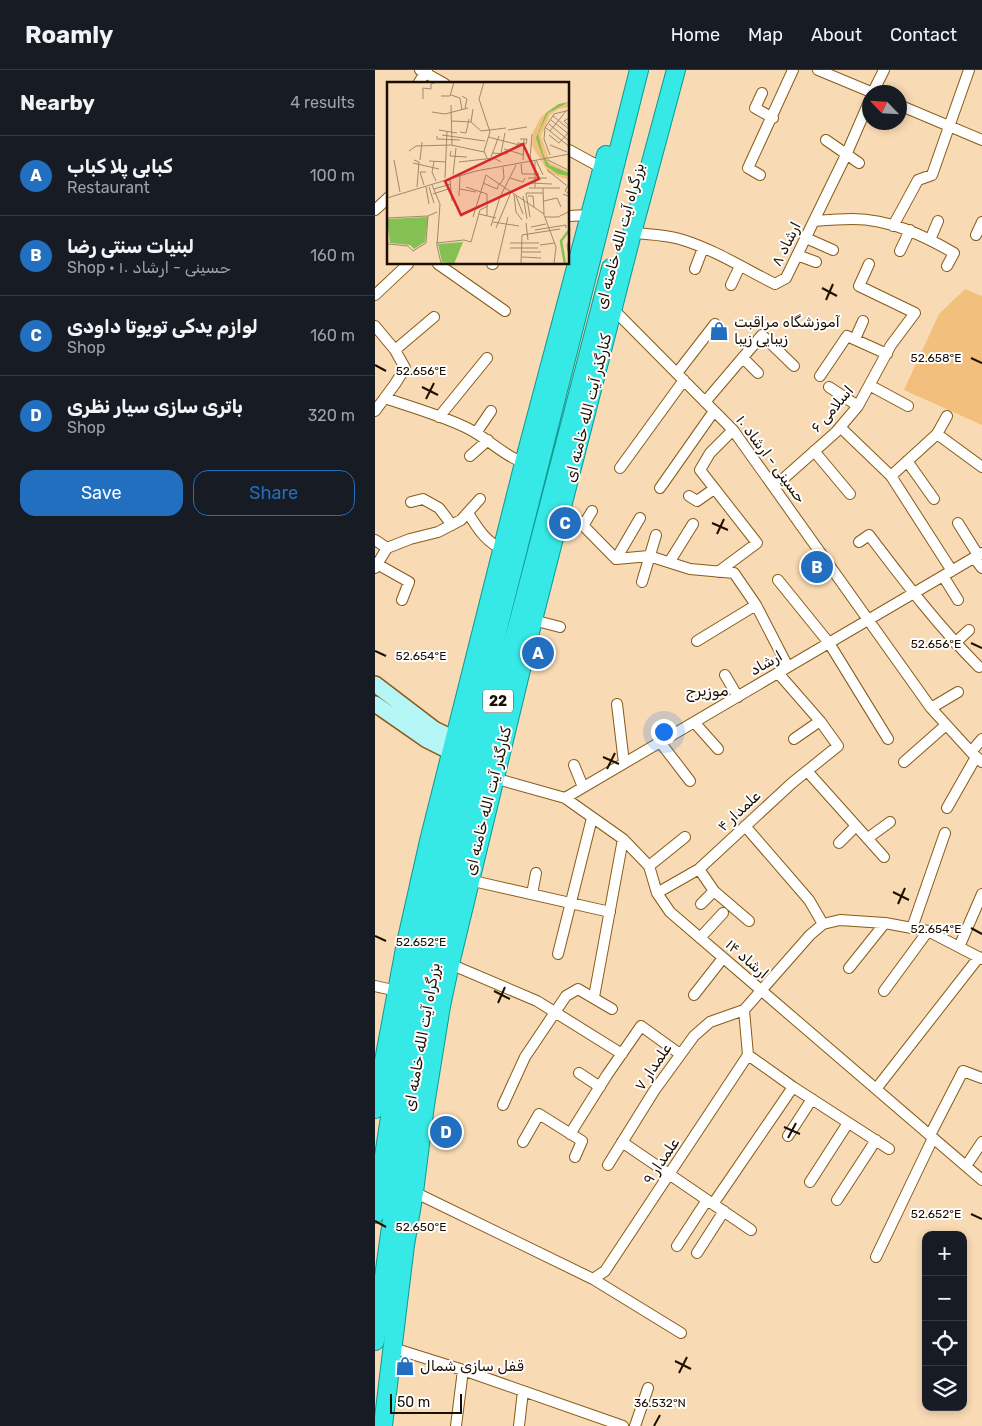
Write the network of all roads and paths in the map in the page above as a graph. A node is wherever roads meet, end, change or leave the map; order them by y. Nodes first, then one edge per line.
1 (628, 70) edge
2 (639, 70) edge
3 (665, 70) edge
4 (676, 70) edge
5 (793, 70) edge
6 (818, 70) edge
7 (883, 70) edge
8 (969, 70) edge
9 (424, 71) edge
10 (442, 82) edge
11 (876, 85) edge
12 (862, 88) edge
13 (762, 93) dead end
14 (907, 108) edge
15 (773, 118) junction
16 (862, 118) edge
17 (949, 126) junction
18 (616, 140) junction
19 (826, 140) dead end
20 (982, 140) edge
21 (570, 151) edge
22 (846, 155) junction
23 (859, 163) dead end
24 (603, 168) junction
25 (760, 175) dead end
26 (639, 184) junction
27 (387, 199) edge
28 (375, 210) edge
29 (589, 215) junction
30 (570, 216) edge
31 (814, 221) junction
32 (938, 221) dead end
33 (982, 222) edge
34 (893, 226) junction
35 (910, 230) junction
36 (632, 233) junction
37 (976, 235) dead end
38 (806, 238) junction
39 (930, 240) junction
40 (703, 248) junction
41 (833, 250) dead end
42 (900, 251) dead end
43 (797, 255) junction
44 (816, 262) dead end
45 (869, 264) dead end
46 (407, 265) edge
47 (439, 265) edge
48 (740, 266) junction
49 (947, 266) dead end
50 (571, 267) edge
51 (695, 268) dead end
52 (731, 285) dead end
53 (377, 289) edge
54 (613, 309) junction
55 (505, 311) dead end
56 (434, 318) dead end
57 (863, 321) dead end
58 (715, 324) dead end
59 (376, 330) edge
60 (599, 336) junction
61 (855, 339) junction
62 (395, 350) junction
63 (887, 354) junction
64 (487, 358) dead end
65 (743, 358) junction
66 (794, 366) dead end
67 (758, 373) dead end
68 (820, 376) dead end
69 (680, 377) junction
70 (871, 386) junction
71 (559, 387) junction
72 (829, 387) dead end
73 (541, 397) junction
74 (385, 398) junction
75 (705, 402) junction
76 (858, 406) junction
77 (909, 406) dead end
78 (375, 411) edge
79 (491, 411) dead end
80 (715, 411) junction
81 (947, 416) dead end
82 (439, 417) junction
83 (840, 427) junction
84 (733, 430) junction
85 (476, 433) junction
86 (937, 434) junction
87 (488, 440) junction
88 (815, 451) junction
89 (470, 456) dead end
90 (907, 461) junction
91 (524, 463) junction
92 (982, 467) edge
93 (621, 468) dead end
94 (891, 476) junction
95 (773, 486) junction
96 (660, 488) dead end
97 (714, 489) junction
98 (850, 494) dead end
99 (689, 496) dead end
100 (934, 498) dead end
101 (480, 499) dead end
102 (411, 502) dead end
103 (563, 505) junction
104 (592, 511) dead end
105 (467, 513) junction
106 (640, 518) dead end
107 (958, 523) dead end
108 (693, 524) dead end
109 (452, 525) junction
110 (583, 526) junction
111 (656, 535) dead end
112 (375, 540) edge
113 (859, 542) dead end
114 (387, 548) junction
115 (503, 548) junction
116 (978, 555) edge
117 (649, 556) junction
118 (616, 559) junction
119 (670, 561) junction
120 (376, 566) edge
121 (982, 568) edge
122 (718, 572) junction
123 (948, 573) junction
124 (778, 580) dead end
125 (642, 582) dead end
126 (913, 594) junction
127 (402, 600) dead end
128 (958, 600) dead end
129 (756, 605) junction
130 (495, 610) junction
131 (533, 620) junction
132 (869, 620) junction
133 (559, 627) dead end
134 (969, 630) dead end
135 (697, 642) dead end
136 (829, 643) junction
137 (955, 643) junction
138 (519, 648) junction
139 (788, 667) junction
140 (979, 667) dead end
141 (778, 673) junction
142 (725, 675) dead end
143 (375, 684) edge
144 (958, 692) dead end
145 (738, 696) junction
146 (375, 704) edge
147 (617, 704) dead end
148 (931, 708) junction
149 (820, 721) junction
150 (694, 722) junction
151 (946, 725) junction
152 (888, 739) dead end
153 (982, 739) edge
154 (794, 740) dead end
155 (659, 742) junction
156 (448, 743) junction
157 (718, 749) dead end
158 (976, 757) edge
159 (903, 762) dead end
160 (624, 763) junction
161 (574, 766) dead end
162 (807, 771) junction
163 (494, 778) junction
164 (690, 781) dead end
165 (583, 787) junction
166 (565, 798) junction
167 (947, 808) dead end
168 (593, 818) junction
169 (889, 822) dead end
170 (745, 826) junction
171 (856, 826) junction
172 (945, 833) dead end
173 (685, 837) dead end
174 (867, 838) junction
175 (623, 839) junction
176 (839, 843) dead end
177 (884, 857) dead end
178 (649, 866) junction
179 (699, 869) junction
180 (536, 873) dead end
181 (469, 880) junction
182 (714, 892) junction
183 (657, 893) junction
184 (532, 894) junction
185 (982, 894) edge
186 (571, 903) junction
187 (701, 904) dead end
188 (455, 905) junction
189 (610, 912) junction
190 (723, 913) dead end
191 (749, 921) dead end
192 (885, 923) junction
193 (823, 924) junction
194 (912, 928) junction
195 (449, 929) junction
196 (928, 931) junction
197 (700, 938) junction
198 (413, 944) junction
199 (959, 947) junction
200 (558, 954) dead end
201 (723, 958) junction
202 (980, 958) edge
203 (450, 964) junction
204 (849, 968) dead end
205 (375, 986) edge
206 (397, 991) junction
207 (761, 991) junction
208 (884, 991) dead end
209 (694, 995) dead end
210 (594, 997) junction
211 (433, 1006) junction
212 (612, 1009) dead end
213 (744, 1010) junction
214 (554, 1012) junction
215 (394, 1040) junction
216 (622, 1054) junction
217 (679, 1054) junction
218 (748, 1055) junction
219 (579, 1073) dead end
220 (982, 1078) edge
221 (600, 1087) junction
222 (793, 1087) junction
223 (876, 1089) junction
224 (376, 1097) edge
225 (812, 1099) junction
226 (503, 1105) dead end
227 (848, 1123) junction
228 (570, 1134) junction
229 (788, 1136) dead end
230 (931, 1137) junction
231 (380, 1138) edge
232 (876, 1140) junction
233 (523, 1142) dead end
234 (622, 1142) junction
235 (982, 1142) edge
236 (889, 1148) dead end
237 (575, 1157) dead end
238 (608, 1165) dead end
239 (966, 1166) junction
240 (670, 1175) junction
241 (982, 1180) edge
242 (810, 1182) dead end
243 (397, 1184) junction
244 (414, 1192) junction
245 (837, 1200) dead end
246 (710, 1202) junction
247 (724, 1211) junction
248 (375, 1214) edge
249 (751, 1230) dead end
250 (677, 1246) dead end
251 (697, 1253) dead end
252 (876, 1257) dead end
253 (593, 1279) junction
254 (389, 1298) junction
255 (681, 1333) dead end
256 (375, 1340) edge
257 (393, 1348) junction
258 (463, 1370) junction
259 (647, 1388) dead end
260 (523, 1391) junction
261 (599, 1422) edge
262 (383, 1426) edge
263 (456, 1426) edge
264 (519, 1426) edge
265 (623, 1426) edge
266 (635, 1426) edge

1 - 18 highway
2 - 18 highway, بزرگراه آیت الله خامنه ای / 22
3 - 26 highway, بزرگراه آیت الله خامنه ای / 22
4 - 26 highway, کنارگذر آیت الله خامنه ای
5 - 15 street
6 - 12 street
7 - 11 street
8 - 17 street
9 - 10 street
13 - 15 street
14 - 17 street
15 - 25 street
16 - 22 street, ارشاد ۸
17 - 20 street
17 - 34 street
18 - 24 highway
18 - 71 highway, بزرگراه آیت الله خامنه ای / 22
19 - 22 street
21 - 24 street
22 - 23 street
22 - 31 street, ارشاد ۸
24 - 29 highway
26 - 36 highway, کنارگذر آیت الله خامنه ای
26 - 60 highway, بزرگراه آیت الله خامنه ای / 22
27 - 28 street
29 - 30 street
29 - 50 highway
31 - 34 street
31 - 38 street, ارشاد ۸
32 - 39 street
33 - 37 street
34 - 35 street
35 - 39 street
35 - 42 street
36 - 40 street, ارشاد ۸
36 - 54 highway, کنارگذر آیت الله خامنه ای
38 - 41 street
38 - 43 street, ارشاد ۸
39 - 49 street
40 - 48 street, ارشاد ۸
40 - 51 street
43 - 44 street
43 - 48 street, ارشاد ۸
45 - 63 street, اسلامی ۶
46 - 53 street
47 - 55 street
48 - 52 street
50 - 73 highway
54 - 60 highway, کنارگذر آیت الله خامنه ای
54 - 69 street, حسینی - ارشاد ۱۰
56 - 62 street
57 - 61 street
58 - 69 street
59 - 62 street
60 - 103 highway, کنارگذر آیت الله خامنه ای
60 - 138 highway, بزرگراه آیت الله خامنه ای / 22
61 - 63 street
61 - 68 street
62 - 74 street
63 - 70 street, اسلامی ۶
64 - 82 street
65 - 66 street
65 - 67 street
65 - 75 street
69 - 75 street, حسینی - ارشاد ۱۰
69 - 93 street
70 - 76 street, اسلامی ۶
70 - 77 street
71 - 73 highway
71 - 130 highway, بزرگراه آیت الله خامنه ای / 22
72 - 76 street
73 - 91 highway
74 - 78 street
74 - 82 street
75 - 80 street, حسینی - ارشاد ۱۰
76 - 83 street, اسلامی ۶
79 - 85 street
80 - 84 street, حسینی - ارشاد ۱۰
80 - 96 street
81 - 86 street
82 - 85 street
83 - 88 street, اسلامی ۶
83 - 94 street
84 - 95 street, حسینی - ارشاد ۱۰
84 - 97 street
85 - 87 street
86 - 90 street
86 - 92 street
87 - 89 street
87 - 91 street
88 - 95 street, اسلامی ۶
88 - 98 street
90 - 94 street
90 - 100 street
91 - 115 highway
94 - 123 street
95 - 132 street, حسینی - ارشاد ۱۰
97 - 99 street
97 - 122 street
101 - 105 street
102 - 109 street
103 - 110 street
103 - 131 highway, کنارگذر آیت الله خامنه ای
104 - 110 street
105 - 109 street
105 - 115 street
106 - 118 street
107 - 116 street
108 - 119 street
109 - 114 street
110 - 118 street
111 - 117 street
112 - 114 street
113 - 126 street
114 - 120 street
115 - 130 highway
116 - 121 street
116 - 123 street, ارشاد
117 - 118 street
117 - 119 street
117 - 125 street
119 - 122 street
120 - 127 street
122 - 129 street
123 - 126 street, ارشاد
123 - 128 street
124 - 136 street
126 - 132 street, ارشاد
126 - 137 street
129 - 135 street
129 - 139 street
130 - 156 highway, بزرگراه آیت الله خامنه ای / 22
130 - 156 highway
131 - 133 street
131 - 138 highway, کنارگذر آیت الله خامنه ای
132 - 136 street, ارشاد
132 - 148 street, حسینی - ارشاد ۱۰
134 - 137 street
136 - 139 street, ارشاد
136 - 152 street
137 - 140 street
138 - 163 highway, کنارگذر آیت الله خامنه ای
138 - 188 highway, بزرگراه آیت الله خامنه ای / 22
139 - 141 street, ارشاد
141 - 145 street, ارشاد
141 - 149 street
142 - 145 street
143 - 156 main road
144 - 148 street
145 - 150 street, ارشاد
146 - 156 main road
147 - 160 street
148 - 151 street, حسینی - ارشاد ۱۰
149 - 154 street
149 - 162 street, علمدار ۴
150 - 155 street, ارشاد
150 - 157 street
151 - 158 street, حسینی - ارشاد ۱۰
151 - 159 street
153 - 158 street
155 - 160 street, ارشاد
155 - 164 street
156 - 198 highway, بزرگراه آیت الله خامنه ای / 22
156 - 198 highway
158 - 167 street
160 - 165 street, ارشاد
161 - 165 street
162 - 170 street, علمدار ۴
162 - 171 street
163 - 166 street, ارشاد ۱۴
163 - 181 highway, کنارگذر آیت الله خامنه ای
165 - 166 street, ارشاد
166 - 168 street, ارشاد ۱۴
168 - 175 street, ارشاد ۱۴
168 - 186 street
169 - 174 street
170 - 179 street, علمدار ۴
170 - 193 street
171 - 174 street
171 - 176 street
172 - 194 street
173 - 178 street
174 - 177 street
175 - 178 street, ارشاد ۱۴
175 - 189 street
178 - 183 street, ارشاد ۱۴
179 - 182 street
179 - 183 street, علمدار ۴
180 - 184 street
181 - 184 street
181 - 188 highway, کنارگذر آیت الله خامنه ای
182 - 187 street
182 - 191 street
183 - 197 street, ارشاد ۱۴
184 - 186 street
185 - 199 street
186 - 189 street
186 - 200 street
188 - 195 highway, بزرگراه آیت الله خامنه ای / 22
189 - 210 street
190 - 197 street
192 - 193 street
192 - 194 street
192 - 204 street
193 - 207 street
194 - 196 street
195 - 203 highway
195 - 211 highway, بزرگراه آیت الله خامنه ای / 22
196 - 199 street
196 - 208 street
197 - 201 street, ارشاد ۱۴
198 - 206 highway
198 - 215 highway, بزرگراه آیت الله خامنه ای / 22
199 - 202 street
201 - 207 street, ارشاد ۱۴
201 - 209 street
202 - 223 street
203 - 211 highway
203 - 214 street
205 - 206 street
206 - 215 highway
207 - 213 street
207 - 223 street, ارشاد ۱۴
210 - 212 street
210 - 214 street
211 - 243 highway, بزرگراه آیت الله خامنه ای / 22
211 - 244 highway
213 - 217 street, علمدار ۷
213 - 218 street
214 - 216 street
214 - 226 street
215 - 224 highway
215 - 231 highway, بزرگراه آیت الله خامنه ای / 22
216 - 217 street
216 - 221 street
217 - 234 street, علمدار ۷
218 - 222 street
218 - 240 street, علمدار ۹
219 - 221 street
220 - 230 street
221 - 228 street
222 - 225 street
222 - 246 street
223 - 230 street, ارشاد ۱۴
225 - 227 street
225 - 229 street
227 - 232 street
227 - 242 street
228 - 233 street
228 - 237 street
230 - 239 street, ارشاد ۱۴
230 - 252 street
231 - 248 highway, بزرگراه آیت الله خامنه ای / 22
232 - 236 street
232 - 245 street
234 - 238 street, علمدار ۷
234 - 240 street
235 - 239 street
239 - 241 street, ارشاد ۱۴
240 - 246 street
240 - 253 street, علمدار ۹
243 - 244 street
243 - 254 highway, بزرگراه آیت الله خامنه ای / 22
244 - 253 street
244 - 254 highway
246 - 247 street
246 - 250 street
247 - 249 street
247 - 251 street
253 - 255 street
254 - 256 highway, بزرگراه آیت الله خامنه ای / 22
254 - 257 highway
257 - 258 street
257 - 262 highway
258 - 260 street
258 - 263 street
259 - 266 street
260 - 261 street
260 - 264 street
261 - 265 street

